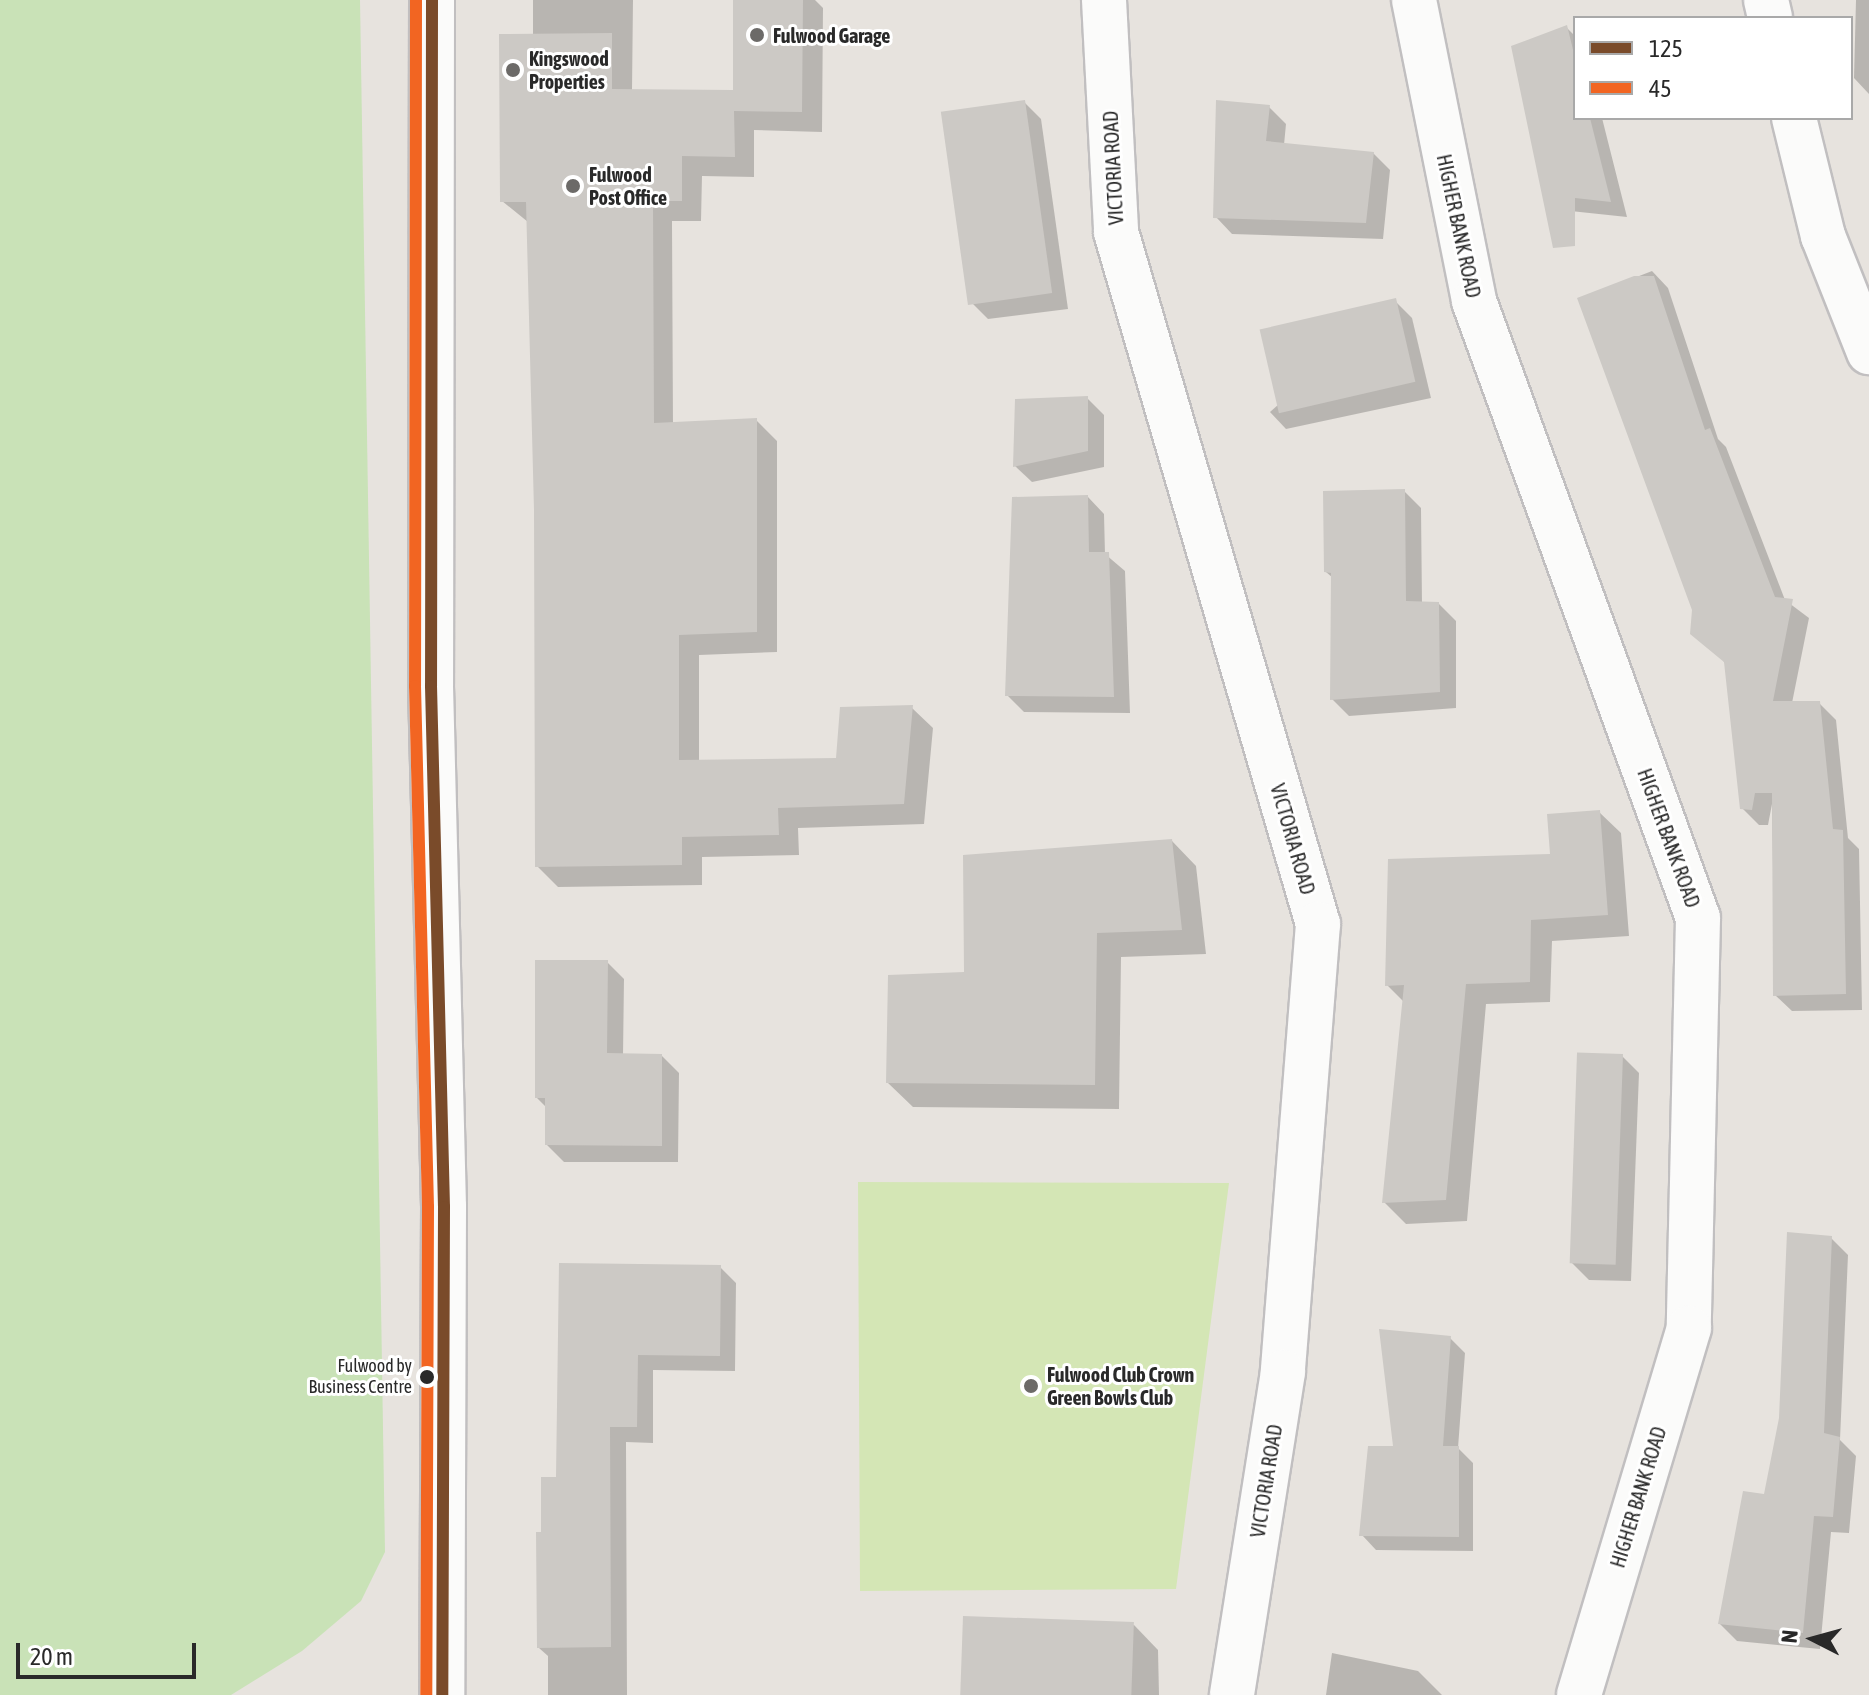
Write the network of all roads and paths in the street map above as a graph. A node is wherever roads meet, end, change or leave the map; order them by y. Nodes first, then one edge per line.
1 (432, 0) edge
2 (1104, 0) edge
3 (1414, 0) edge
4 (1794, 120) edge
5 (1869, 352) edge
6 (442, 1695) edge
7 (1232, 1695) edge
8 (1579, 1695) edge

1 - 6 street
2 - 7 street, VICTORIA ROAD
3 - 8 street, HIGHER BANK ROAD
4 - 5 street

